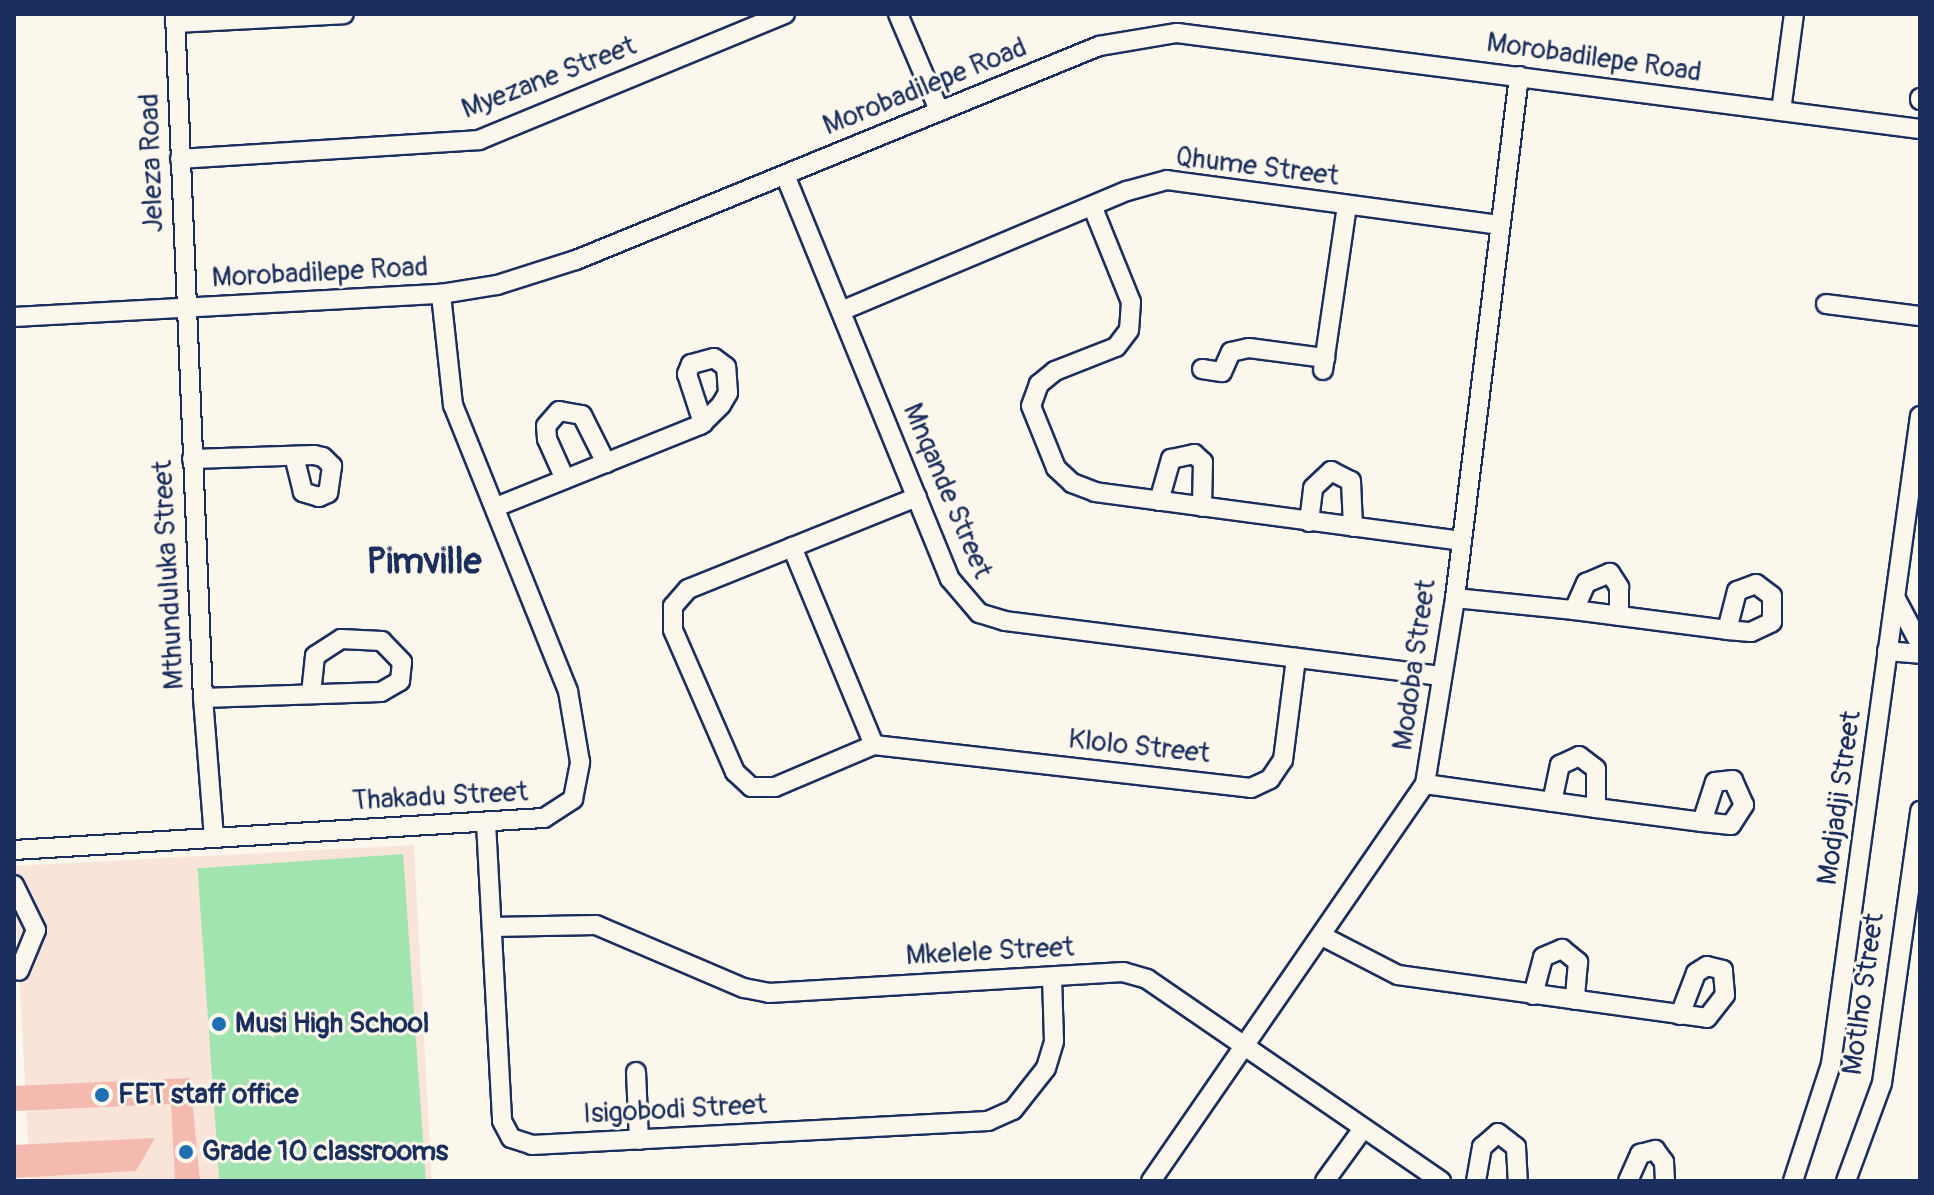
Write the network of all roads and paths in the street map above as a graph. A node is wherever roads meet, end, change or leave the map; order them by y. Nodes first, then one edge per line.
1 (344, 14) edge
2 (785, 14) edge
3 (898, 14) edge
4 (1794, 14) edge
5 (175, 18) edge
6 (748, 21) edge
7 (1519, 76) junction
8 (939, 110) junction
9 (1781, 111) junction
10 (1920, 129) edge
11 (180, 159) junction
12 (785, 175) junction
13 (1347, 206) junction
14 (1093, 208) junction
15 (1499, 225) junction
16 (441, 294) junction
17 (1826, 304) dead end
18 (184, 310) junction
19 (841, 311) junction
20 (1920, 316) edge
21 (14, 317) edge
22 (1202, 369) dead end
23 (1920, 416) edge
24 (703, 423) dead end
25 (294, 456) dead end
26 (192, 459) junction
27 (606, 463) junction
28 (565, 479) junction
29 (917, 497) junction
30 (1159, 501) junction
31 (496, 507) junction
32 (1202, 507) junction
33 (1309, 522) junction
34 (1353, 527) junction
35 (1460, 541) junction
36 (792, 547) junction
37 (1900, 560) junction
38 (1920, 562) edge
39 (1894, 596) junction
40 (1455, 598) junction
41 (1574, 610) junction
42 (1619, 616) junction
43 (1727, 630) dead end
44 (1920, 644) edge
45 (1887, 651) junction
46 (1920, 654) edge
47 (1296, 658) junction
48 (1442, 676) junction
49 (311, 693) junction
50 (203, 698) junction
51 (874, 745) junction
52 (1425, 784) junction
53 (1552, 802) junction
54 (1596, 808) junction
55 (1920, 811) edge
56 (1702, 822) dead end
57 (486, 823) junction
58 (214, 837) junction
59 (14, 850) edge
60 (14, 885) edge
61 (492, 927) junction
62 (1324, 937) junction
63 (19, 971) dead end
64 (1052, 978) junction
65 (1533, 995) junction
66 (1575, 1000) junction
67 (1680, 1015) dead end
68 (1245, 1043) junction
69 (636, 1072) dead end
70 (1362, 1130) junction
71 (639, 1140) junction
72 (1151, 1181) edge
73 (1325, 1181) edge
74 (1441, 1181) edge
75 (1476, 1181) edge
76 (1518, 1181) edge
77 (1628, 1181) edge
78 (1665, 1181) edge
79 (1793, 1181) edge
80 (1846, 1181) edge

1 - 5 street
2 - 6 street, Myezane Street
3 - 8 street
4 - 9 street
5 - 11 street, Jeleza Road
6 - 11 street, Myezane Street
7 - 8 street, Morobadilepe Road
7 - 9 street, Morobadilepe Road
7 - 15 street, Modoba Street
8 - 12 street, Morobadilepe Road
9 - 10 street, Morobadilepe Road
11 - 18 street, Jeleza Road
12 - 16 street, Morobadilepe Road
12 - 19 street, Mnqande Street
13 - 14 street, Qhume Street
13 - 15 street, Qhume Street
13 - 22 street
14 - 19 street, Qhume Street
14 - 30 street
15 - 35 street, Modoba Street
16 - 18 street, Morobadilepe Road
16 - 31 street, Thakadu Street
17 - 20 street
18 - 21 street, Morobadilepe Road
18 - 26 street, Mthunduluka Street
19 - 29 street, Mnqande Street
23 - 37 street, Modjadji Street
24 - 27 street
25 - 26 street
26 - 50 street, Mthunduluka Street
27 - 28 street
27 - 28 street
28 - 31 street
29 - 36 street
29 - 47 street, Mnqande Street
30 - 32 street
30 - 32 street
31 - 57 street, Thakadu Street
32 - 33 street
33 - 34 street
33 - 34 street
34 - 35 street
35 - 40 street, Modoba Street
36 - 51 street
36 - 51 street
37 - 38 street
37 - 39 street, Modjadji Street
39 - 44 street
39 - 45 street, Modjadji Street
40 - 41 street
40 - 48 street, Modoba Street
41 - 42 street
41 - 42 street
42 - 43 street
45 - 46 street
45 - 79 street, Modjadji Street
47 - 48 street, Mnqande Street
47 - 51 street, Klolo Street
48 - 52 street, Modoba Street
49 - 49 street
49 - 50 street
50 - 58 street, Mthunduluka Street
52 - 53 street
52 - 62 street, Modoba Street
53 - 54 street
53 - 54 street
54 - 56 street
55 - 80 street, Motlho Street
57 - 58 street, Thakadu Street
57 - 61 street, Isigobodi Street
58 - 59 street, Thakadu Street
60 - 63 street
61 - 64 street, Mkelele Street
61 - 71 street, Isigobodi Street
62 - 65 street
62 - 68 street, Modoba Street
64 - 68 street, Mkelele Street
64 - 71 street, Isigobodi Street
65 - 66 street
65 - 66 street
66 - 67 street
68 - 70 street, Mkelele Street
68 - 72 street, Modoba Street
69 - 71 street
70 - 73 street
70 - 74 street, Mkelele Street
75 - 76 street
77 - 78 street

